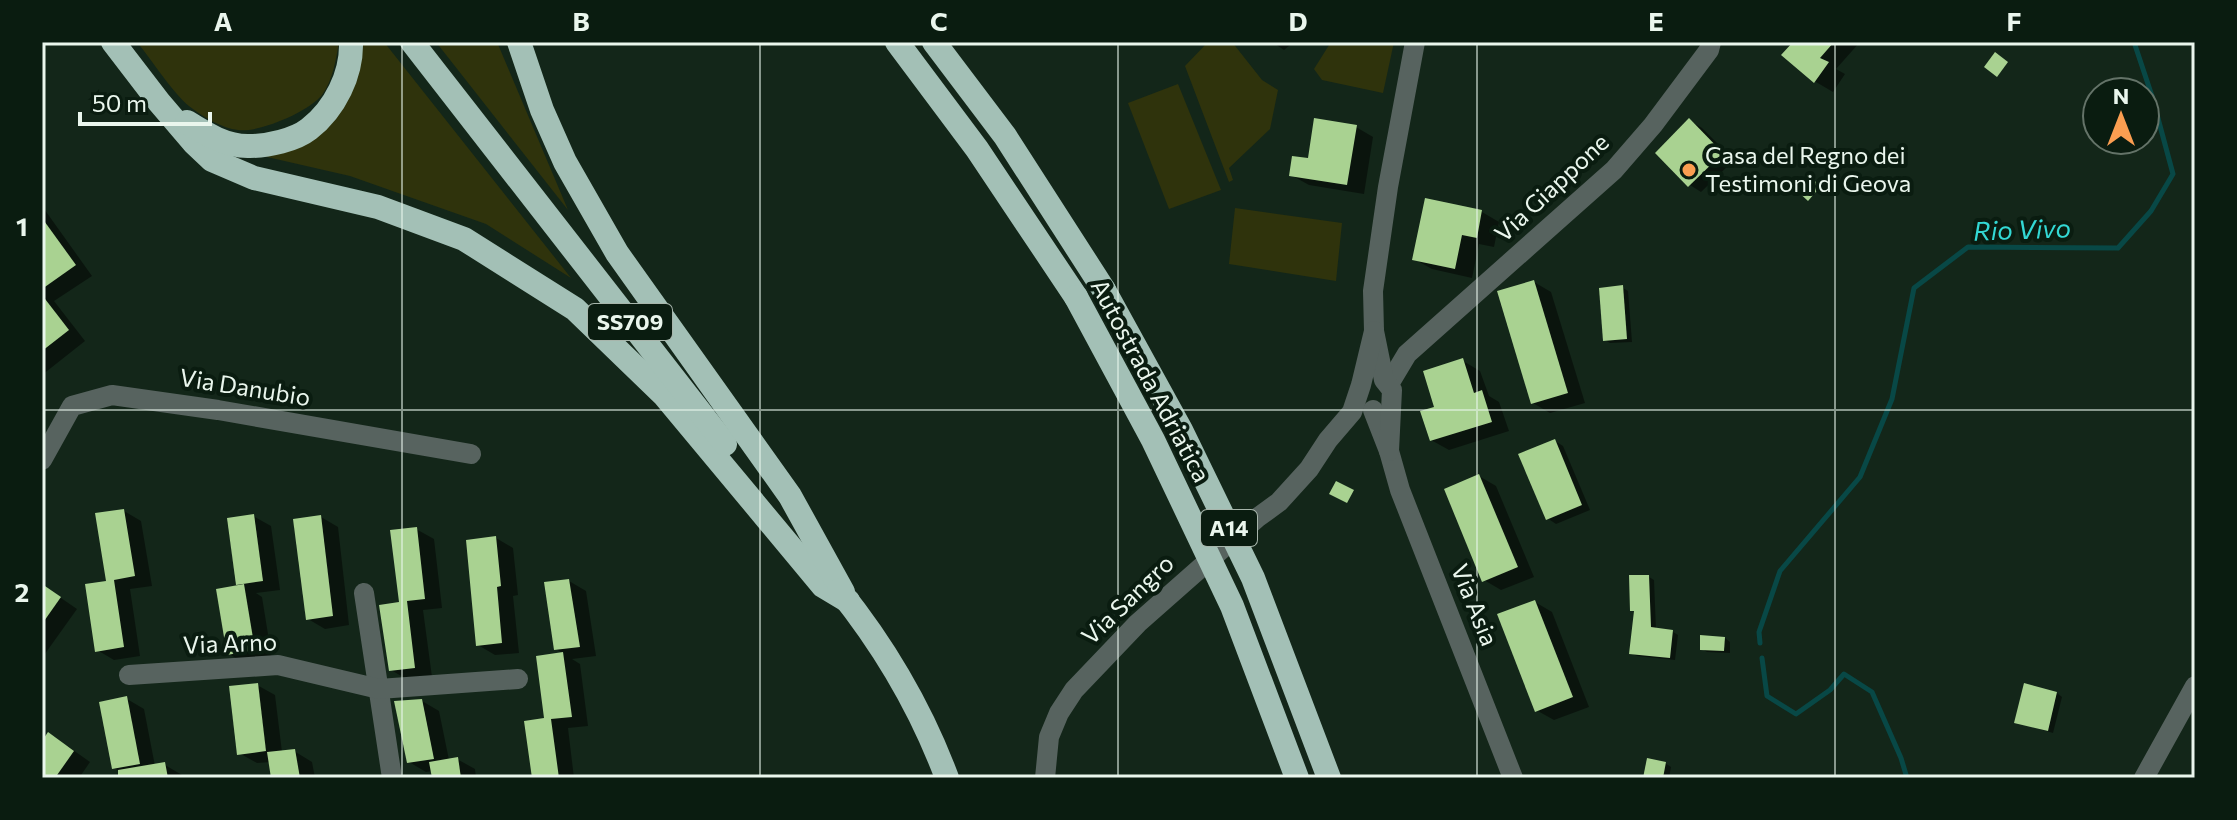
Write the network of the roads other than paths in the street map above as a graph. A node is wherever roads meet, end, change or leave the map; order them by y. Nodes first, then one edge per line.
1 (113, 42) edge
2 (351, 42) edge
3 (412, 42) edge
4 (519, 42) edge
5 (897, 42) edge
6 (934, 42) edge
7 (1415, 42) edge
8 (1711, 42) edge
9 (159, 102) junction
10 (1374, 331) junction
11 (1407, 354) junction
12 (1379, 356) junction
13 (1389, 387) junction
14 (1362, 401) junction
15 (1389, 451) junction
16 (471, 454) dead end
17 (42, 460) edge
18 (364, 593) dead end
19 (848, 601) junction
20 (129, 675) dead end
21 (518, 679) dead end
22 (2195, 686) edge
23 (379, 689) junction
24 (387, 775) edge
25 (947, 778) edge
26 (1045, 778) edge
27 (1297, 778) edge
28 (1329, 778) edge
29 (1513, 778) edge
30 (2144, 778) edge

1 - 9 highway
2 - 9 highway
3 - 19 highway, SS709
4 - 19 highway
5 - 27 highway, Autostrada Adriatica / A14, bridge
6 - 28 highway, Autostrada Adriatica / A14, bridge
7 - 10 street, Via Asia
8 - 11 street, Via Giappone
9 - 19 highway
10 - 12 street, Via Asia
10 - 14 street, Via Asia
11 - 12 street
11 - 13 street, Via Giappone
12 - 13 street, Via Asia
13 - 14 street
13 - 14 street
13 - 15 street, Via Asia
14 - 15 street, Via Asia
14 - 26 street, Via Sangro
15 - 29 street, Via Asia
16 - 17 street, Via Danubio
18 - 23 street
19 - 25 highway, SS709
20 - 23 street, Via Arno
21 - 23 street, Via Arno
22 - 30 street
23 - 24 street

